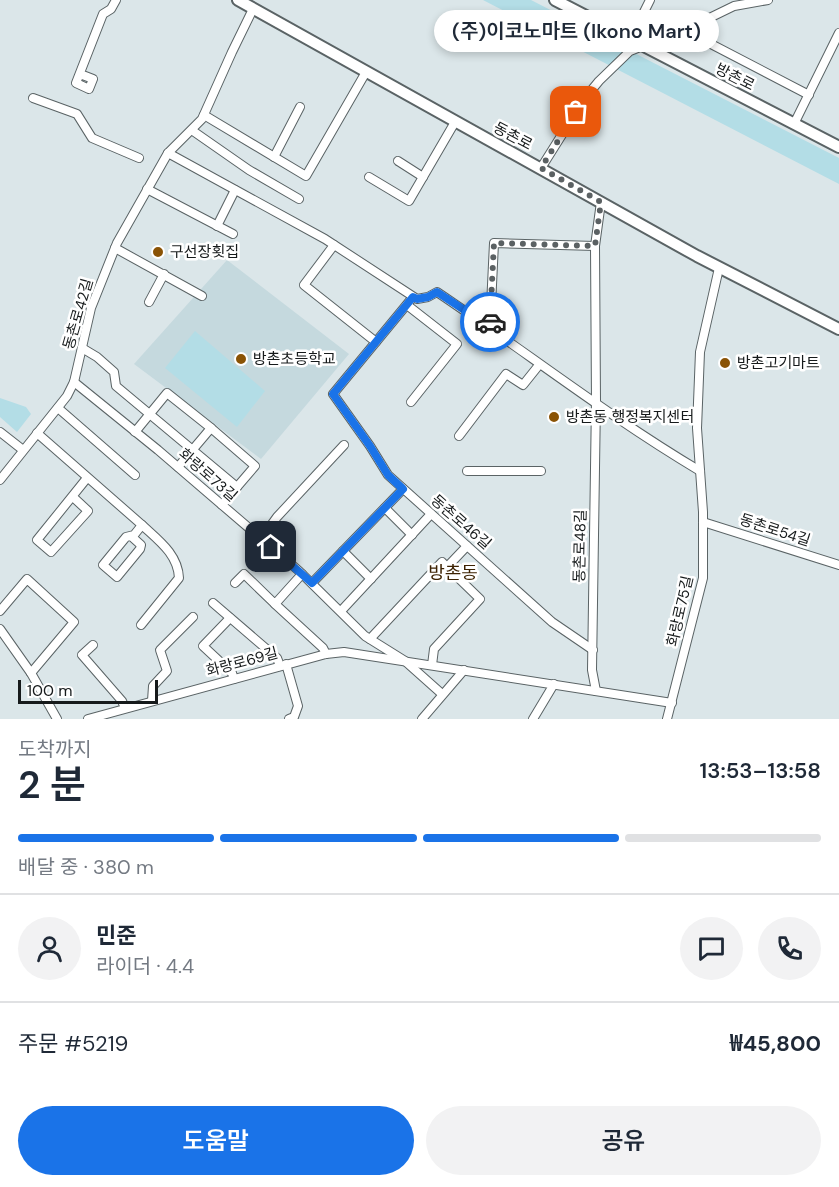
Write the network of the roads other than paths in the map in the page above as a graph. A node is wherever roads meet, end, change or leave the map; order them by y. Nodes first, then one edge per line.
1 (116, 0) edge
2 (238, 0) edge
3 (556, 0) edge
4 (651, 0) edge
5 (768, 0) edge
6 (736, 3) edge
7 (254, 9) junction
8 (684, 30) junction
9 (839, 33) edge
10 (630, 40) junction
11 (642, 47) junction
12 (366, 72) junction
13 (80, 74) dead end
14 (809, 95) junction
15 (33, 98) dead end
16 (300, 107) dead end
17 (204, 115) junction
18 (455, 122) junction
19 (794, 124) junction
20 (193, 131) junction
21 (839, 147) edge
22 (168, 153) junction
23 (274, 157) junction
24 (139, 158) dead end
25 (398, 161) dead end
26 (541, 168) junction
27 (369, 177) dead end
28 (423, 177) junction
29 (147, 189) junction
30 (235, 190) junction
31 (299, 199) dead end
32 (601, 202) junction
33 (217, 226) junction
34 (233, 234) dead end
35 (334, 244) junction
36 (595, 246) junction
37 (115, 248) junction
38 (719, 268) junction
39 (164, 274) junction
40 (202, 296) dead end
41 (413, 297) junction
42 (149, 302) dead end
43 (407, 305) junction
44 (490, 327) junction
45 (839, 329) edge
46 (376, 342) junction
47 (82, 348) junction
48 (538, 365) junction
49 (74, 382) junction
50 (596, 401) junction
51 (411, 402) dead end
52 (57, 408) junction
53 (150, 414) junction
54 (211, 428) junction
55 (0, 432) edge
56 (135, 432) junction
57 (37, 433) junction
58 (459, 436) dead end
59 (344, 445) dead end
60 (22, 450) junction
61 (193, 450) junction
62 (178, 467) junction
63 (467, 471) dead end
64 (541, 471) dead end
65 (700, 471) junction
66 (135, 475) dead end
67 (87, 478) junction
68 (0, 480) edge
69 (237, 487) junction
70 (403, 489) junction
71 (73, 497) junction
72 (222, 505) junction
73 (385, 508) junction
74 (431, 514) junction
75 (703, 522) junction
76 (142, 525) junction
77 (412, 535) junction
78 (131, 536) junction
79 (261, 539) junction
80 (468, 546) junction
81 (343, 551) junction
82 (839, 565) edge
83 (447, 567) junction
84 (302, 574) junction
85 (371, 579) junction
86 (235, 583) dead end
87 (312, 583) junction
88 (213, 603) dead end
89 (275, 604) junction
90 (0, 611) edge
91 (341, 611) junction
92 (193, 617) dead end
93 (230, 618) junction
94 (141, 626) dead end
95 (0, 629) edge
96 (370, 639) junction
97 (93, 645) dead end
98 (592, 650) junction
99 (326, 654) junction
100 (405, 661) junction
101 (283, 665) junction
102 (432, 665) junction
103 (464, 670) junction
104 (31, 673) junction
105 (234, 679) junction
106 (554, 684) junction
107 (596, 691) junction
108 (442, 694) junction
109 (152, 701) junction
110 (672, 703) junction
111 (125, 708) junction
112 (57, 719) edge
113 (88, 719) edge
114 (289, 719) edge
115 (422, 719) edge
116 (533, 719) edge
117 (667, 719) edge

1 - 13 street
2 - 7 main road, 동촌로
3 - 10 main road, 방촌로
4 - 10 street
5 - 6 street
6 - 8 street
7 - 12 main road, 동촌로
7 - 17 street, 동촌로42길
8 - 11 street
8 - 14 street
9 - 14 street
10 - 11 main road, 방촌로
11 - 19 main road, 방촌로
11 - 26 street
12 - 18 main road, 동촌로
12 - 23 street
14 - 19 street
15 - 24 street
16 - 23 street
17 - 20 street, 동촌로42길
17 - 23 street
18 - 26 main road, 동촌로
18 - 28 street
19 - 21 main road, 방촌로
20 - 22 street, 동촌로42길
20 - 31 street
22 - 29 street, 동촌로42길
22 - 30 street
25 - 28 street
26 - 32 main road, 동촌로
27 - 28 street
29 - 33 street
29 - 37 street, 동촌로42길
30 - 33 street
30 - 35 street
32 - 36 street, 동촌로48길
32 - 38 main road, 동촌로
33 - 34 street
35 - 41 street
35 - 46 street
36 - 44 street
36 - 50 street, 동촌로48길
37 - 39 street
37 - 47 street, 동촌로42길
38 - 45 main road, 동촌로
38 - 65 street, 화랑로75길
39 - 40 street
39 - 42 street
41 - 43 street
41 - 44 street
43 - 46 street
43 - 51 street
44 - 48 street
46 - 70 street, 동촌로46길
47 - 49 street, 동촌로42길
47 - 53 street
48 - 50 street
48 - 58 street
49 - 52 street, 동촌로42길
49 - 56 street, 화랑로73길
50 - 65 street
50 - 98 street, 동촌로48길
52 - 57 street, 동촌로42길
52 - 66 street
53 - 54 street
53 - 56 street
53 - 61 street
54 - 61 street
54 - 69 street
55 - 60 street
56 - 62 street, 화랑로73길
57 - 60 street, 동촌로42길
57 - 67 street
59 - 79 street
60 - 68 street, 동촌로42길
61 - 62 street
61 - 69 street
62 - 72 street, 화랑로73길
63 - 64 street
65 - 75 street, 화랑로75길
67 - 71 street
67 - 76 street
69 - 72 street
70 - 73 street
70 - 74 street, 동촌로46길
71 - 71 street
72 - 79 street, 화랑로73길
73 - 77 street
73 - 81 street
74 - 77 street
74 - 80 street, 동촌로46길
75 - 82 street, 동촌로54길
75 - 110 street, 화랑로75길
76 - 78 street
76 - 94 street
77 - 85 street
78 - 78 street
79 - 84 street, 화랑로73길
80 - 83 street
80 - 98 street, 동촌로46길
81 - 85 street
81 - 87 street
83 - 96 street
83 - 102 street
84 - 87 street, 화랑로73길
84 - 89 street
85 - 91 street
86 - 89 street
87 - 91 street, 화랑로73길
88 - 93 street
89 - 99 street
90 - 104 street
91 - 96 street, 화랑로73길
92 - 109 street
93 - 101 street
93 - 105 street
95 - 104 street
96 - 100 street, 화랑로73길
97 - 111 street
98 - 107 street, 동촌로48길
99 - 100 street, 화랑로69길
99 - 101 street, 화랑로69길
100 - 102 street, 화랑로69길
100 - 108 street
101 - 105 street, 화랑로69길
101 - 114 street
102 - 103 street, 화랑로69길
103 - 106 street, 화랑로69길
103 - 108 street
104 - 112 street
105 - 109 street, 화랑로69길
106 - 107 street, 화랑로69길
106 - 116 street
107 - 110 street, 화랑로69길
108 - 115 street
109 - 111 street, 화랑로69길
110 - 117 street, 화랑로75길
111 - 113 street, 화랑로69길

